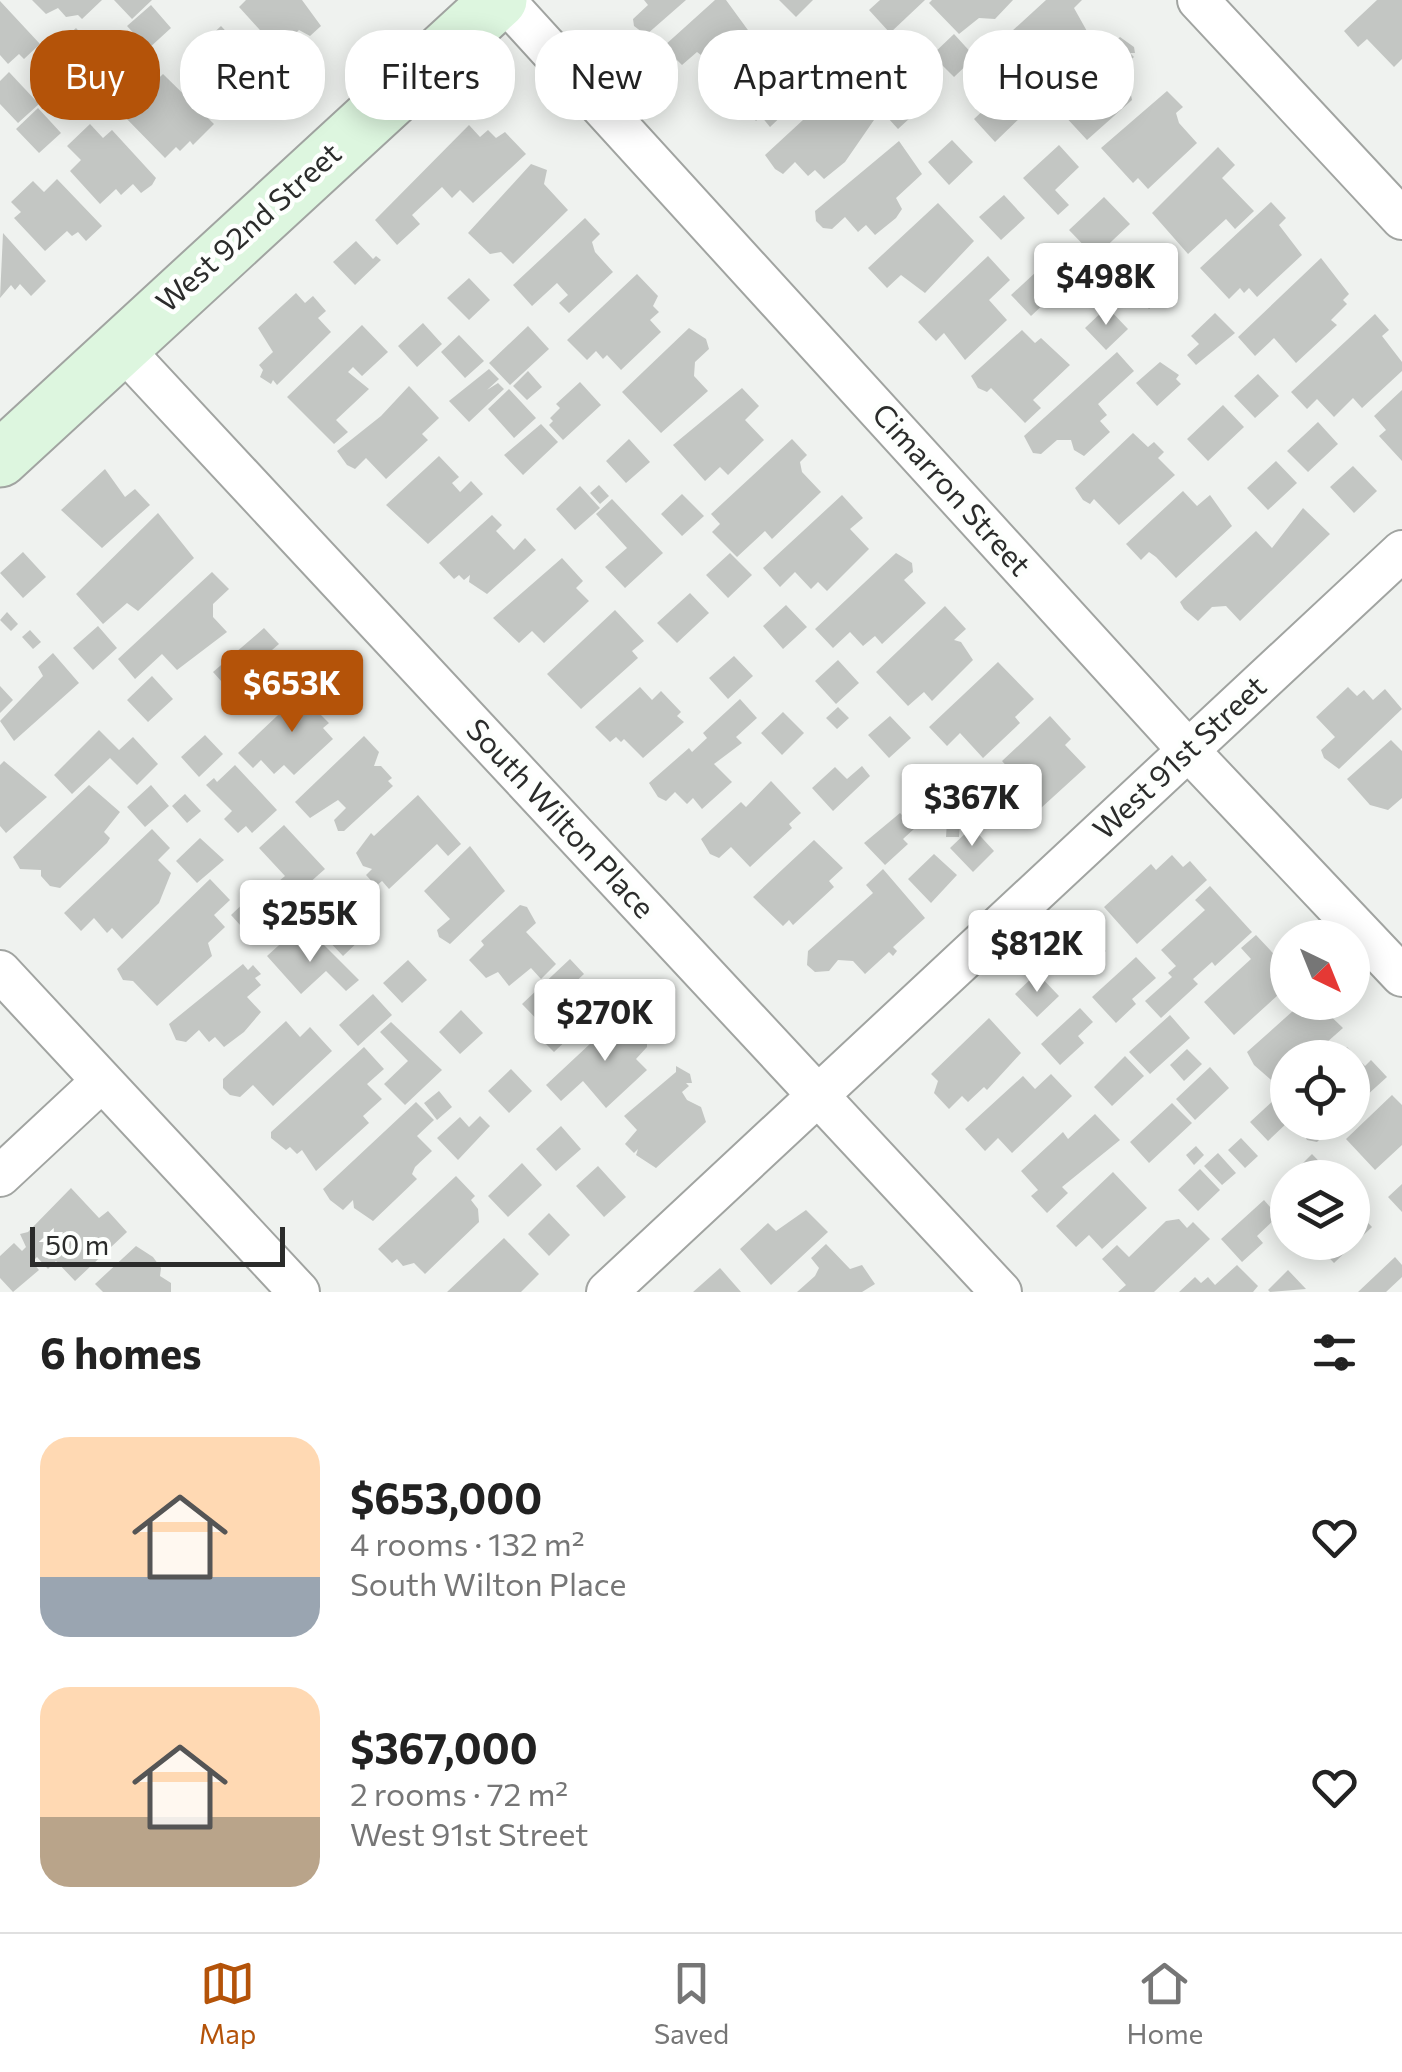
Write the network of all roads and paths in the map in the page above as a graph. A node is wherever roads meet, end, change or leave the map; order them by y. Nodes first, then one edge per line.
1 (502, 0) edge
2 (1198, 0) edge
3 (1402, 219) edge
4 (120, 346) junction
5 (0, 459) edge
6 (1402, 551) edge
7 (1188, 750) junction
8 (0, 971) edge
9 (1402, 976) edge
10 (102, 1080) junction
11 (817, 1096) junction
12 (0, 1176) edge
13 (299, 1292) edge
14 (607, 1292) edge
15 (1000, 1292) edge

1 - 4 street, West 92nd Street
1 - 7 street, Cimarron Street
2 - 3 street
4 - 5 street, West 92nd Street
4 - 11 street, South Wilton Place
6 - 7 street, West 91st Street
7 - 9 street, Cimarron Street
7 - 11 street, West 91st Street
8 - 10 street
10 - 12 street
10 - 13 street
11 - 14 street, West 91st Street
11 - 15 street, South Wilton Place

